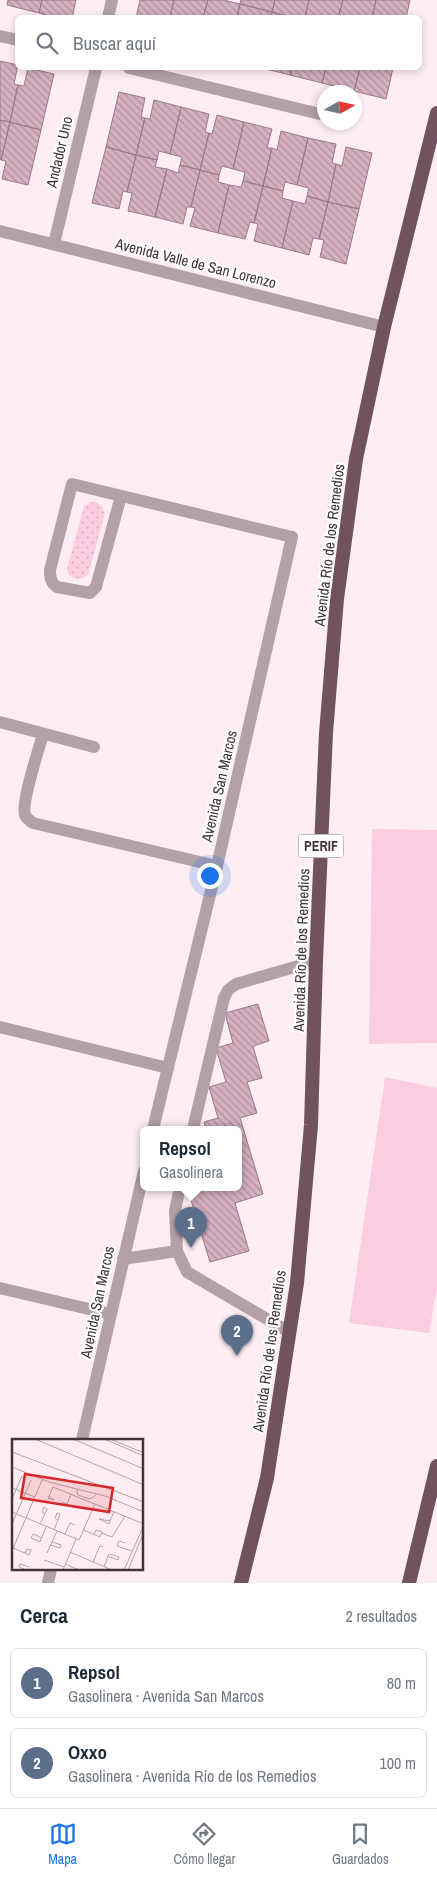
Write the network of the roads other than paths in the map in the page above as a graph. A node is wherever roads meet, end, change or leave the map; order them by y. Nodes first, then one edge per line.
1 (112, 0) edge
2 (109, 15) edge
3 (0, 36) edge
4 (15, 39) edge
5 (96, 70) edge
6 (137, 70) edge
7 (317, 113) edge
8 (437, 113) edge
9 (0, 231) edge
10 (54, 244) junction
11 (384, 327) junction
12 (121, 496) junction
13 (0, 722) edge
14 (43, 734) junction
15 (94, 747) dead end
16 (217, 866) junction
17 (316, 961) junction
18 (0, 1027) edge
19 (168, 1068) junction
20 (154, 1126) edge
21 (195, 1126) edge
22 (140, 1188) edge
23 (179, 1191) edge
24 (177, 1251) junction
25 (123, 1259) junction
26 (0, 1288) edge
27 (110, 1314) junction
28 (289, 1332) junction
29 (82, 1439) edge
30 (437, 1466) edge
31 (51, 1570) edge
32 (48, 1583) edge
33 (241, 1583) edge
34 (409, 1583) edge

1 - 2 street
3 - 4 street
5 - 10 street, Andador Uno
6 - 7 street
8 - 11 highway, Avenida Río de los Remedios / PERIF
9 - 10 street, Avenida Valle de San Lorenzo
10 - 11 street, Avenida Valle de San Lorenzo
11 - 17 highway, Avenida Río de los Remedios / PERIF
12 - 12 street
12 - 16 street, Avenida San Marcos
13 - 14 street
14 - 15 street
14 - 16 street
16 - 19 street, Avenida San Marcos
17 - 21 street
17 - 28 highway, Avenida Río de los Remedios / PERIF
18 - 19 street
19 - 20 street, Avenida San Marcos
22 - 25 street, Avenida San Marcos
23 - 24 street
24 - 25 street
24 - 28 street
25 - 27 street, Avenida San Marcos
26 - 27 street
27 - 29 street, Avenida San Marcos
28 - 33 highway, Avenida Río de los Remedios / PERIF
30 - 34 highway
31 - 32 street

